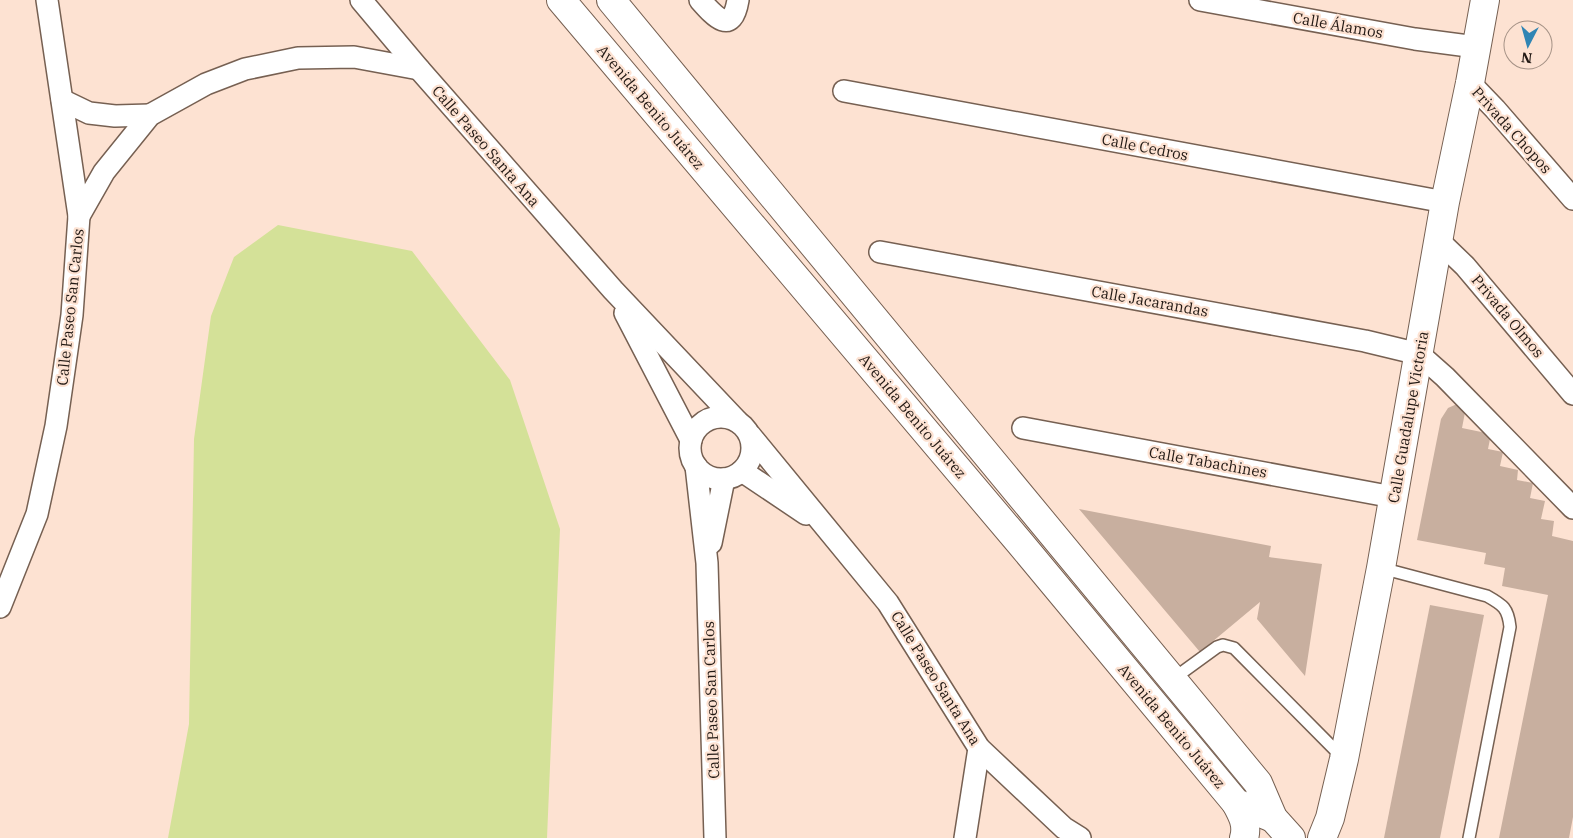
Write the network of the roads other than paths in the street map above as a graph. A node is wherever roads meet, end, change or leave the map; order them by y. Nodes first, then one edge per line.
1 (47, 0) edge
2 (361, 0) edge
3 (560, 0) edge
4 (611, 0) edge
5 (700, 0) edge
6 (738, 0) edge
7 (1200, 0) edge
8 (1485, 0) edge
9 (1476, 47) junction
10 (418, 69) junction
11 (1470, 83) junction
12 (844, 91) dead end
13 (62, 100) junction
14 (150, 115) junction
15 (1573, 199) edge
16 (1445, 202) junction
17 (79, 216) junction
18 (1439, 241) junction
19 (880, 252) dead end
20 (613, 290) junction
21 (1419, 354) junction
22 (1573, 394) edge
23 (744, 428) junction
24 (1023, 428) dead end
25 (691, 440) junction
26 (696, 466) junction
27 (733, 475) junction
28 (1393, 497) junction
29 (1573, 508) edge
30 (826, 527) junction
31 (707, 562) junction
32 (1381, 568) junction
33 (0, 607) edge
34 (1172, 679) junction
35 (978, 748) junction
36 (1344, 759) junction
37 (1236, 803) junction
38 (1273, 818) junction
39 (1321, 836) edge
40 (715, 838) edge
41 (965, 838) edge
42 (1080, 838) edge
43 (1244, 838) edge
44 (1291, 838) edge
45 (1469, 838) edge

1 - 13 street, Calle Paseo San Carlos
2 - 10 street, Calle Paseo Santa Ana
3 - 37 main road, Avenida Benito Juárez
4 - 34 main road, Avenida Benito Juárez
5 - 6 street
7 - 9 street, Calle Álamos
8 - 9 main road, Calle Guadalupe Victoria
9 - 11 main road, Calle Guadalupe Victoria
10 - 14 street
10 - 20 street, Calle Paseo Santa Ana
11 - 15 street, Privada Chopos
11 - 16 main road, Calle Guadalupe Victoria
12 - 16 street, Calle Cedros
13 - 14 street
13 - 17 street, Calle Paseo San Carlos
14 - 17 street
16 - 18 main road, Calle Guadalupe Victoria
17 - 33 street, Calle Paseo San Carlos
18 - 21 main road, Calle Guadalupe Victoria
18 - 22 street, Privada Olmos
19 - 21 street, Calle Jacarandas
20 - 23 street, Calle Paseo Santa Ana
20 - 25 street, Calle Paseo Santa Ana
21 - 28 main road, Calle Guadalupe Victoria
21 - 29 street
23 - 25 street
23 - 27 street
23 - 30 street, Calle Paseo Santa Ana
24 - 28 street, Calle Tabachines
25 - 26 street
26 - 27 street
26 - 31 street, Calle Paseo San Carlos
27 - 30 street, Calle Paseo Santa Ana
27 - 31 street, Calle Paseo San Carlos
28 - 32 main road, Calle Guadalupe Victoria
30 - 35 street, Calle Paseo Santa Ana
31 - 40 street, Calle Paseo San Carlos
32 - 36 main road, Calle Guadalupe Victoria
32 - 45 lane
34 - 36 lane
34 - 38 main road, Avenida Benito Juárez
35 - 41 street
35 - 42 street, Calle Paseo Santa Ana
36 - 39 main road, Calle Guadalupe Victoria
37 - 38 main road, Avenida Benito Juárez
37 - 43 main road
38 - 44 main road, Avenida Benito Juárez

